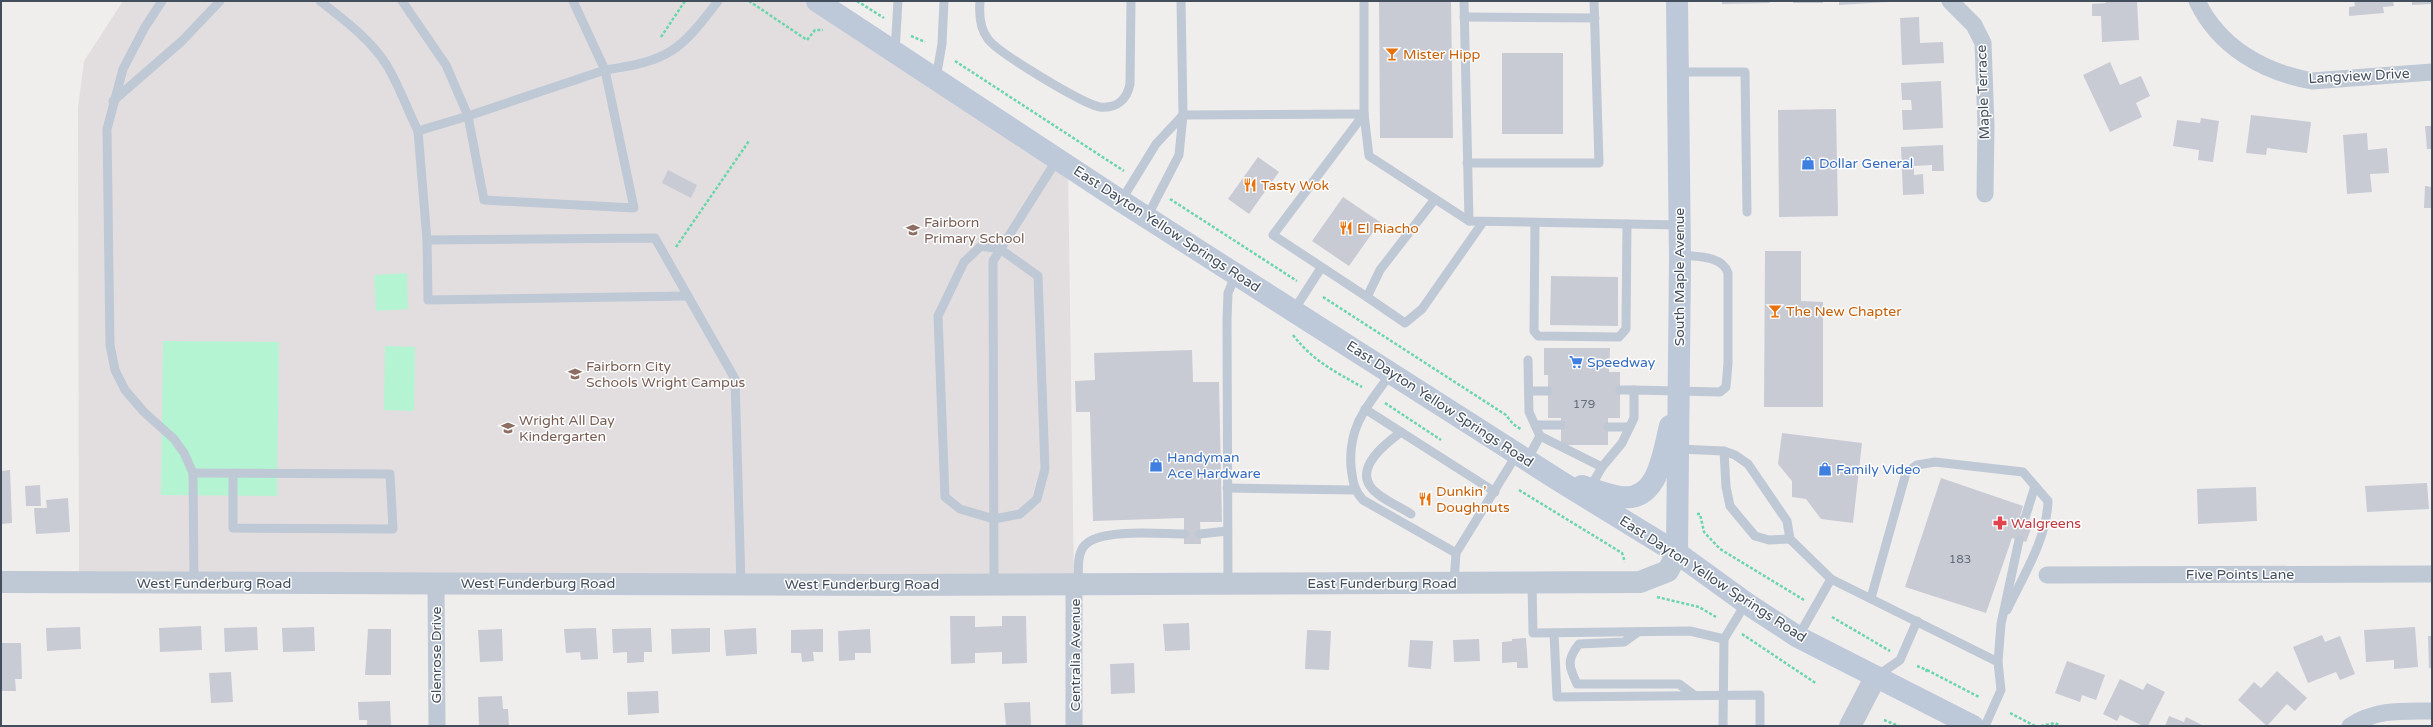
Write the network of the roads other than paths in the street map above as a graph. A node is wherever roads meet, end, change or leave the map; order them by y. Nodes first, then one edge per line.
1 (162, 1) edge
2 (220, 1) edge
3 (320, 1) edge
4 (402, 1) edge
5 (573, 1) edge
6 (718, 1) edge
7 (817, 1) edge
8 (898, 1) edge
9 (944, 1) edge
10 (980, 1) edge
11 (1130, 1) edge
12 (1181, 1) edge
13 (1364, 1) edge
14 (1464, 1) edge
15 (1594, 1) edge
16 (1677, 1) edge
17 (1950, 1) edge
18 (2197, 1) edge
19 (1464, 16) junction
20 (1595, 18) junction
21 (895, 53) junction
22 (605, 70) junction
23 (1677, 72) junction
24 (2432, 72) edge
25 (935, 79) junction
26 (113, 101) junction
27 (1364, 114) junction
28 (1183, 115) junction
29 (468, 116) junction
30 (418, 130) junction
31 (1058, 158) junction
32 (1467, 163) junction
33 (1985, 194) dead end
34 (1435, 199) junction
35 (1121, 201) junction
36 (1747, 212) dead end
37 (1147, 217) junction
38 (1469, 221) junction
39 (1483, 222) junction
40 (1535, 223) junction
41 (1627, 224) junction
42 (1680, 225) junction
43 (427, 240) junction
44 (1000, 249) junction
45 (1680, 255) junction
46 (1321, 268) junction
47 (1236, 274) junction
48 (687, 296) junction
49 (1367, 297) junction
50 (1294, 310) junction
51 (1528, 360) dead end
52 (1391, 373) junction
53 (1620, 390) dead end
54 (1634, 390) junction
55 (1679, 390) junction
56 (1529, 391) junction
57 (1548, 391) dead end
58 (1366, 409) junction
59 (1535, 425) junction
60 (1561, 425) dead end
61 (1608, 427) dead end
62 (1629, 427) junction
63 (1401, 432) junction
64 (1540, 436) junction
65 (1678, 449) junction
66 (1724, 451) junction
67 (1522, 457) junction
68 (1602, 467) junction
69 (193, 473) junction
70 (233, 474) junction
71 (1558, 480) junction
72 (2035, 486) junction
73 (1227, 488) junction
74 (1590, 488) junction
75 (1353, 490) junction
76 (1495, 492) junction
77 (1411, 514) dead end
78 (994, 518) junction
79 (2026, 518) dead end
80 (1227, 531) junction
81 (1184, 534) dead end
82 (1200, 534) dead end
83 (1790, 539) junction
84 (2018, 540) dead end
85 (1456, 553) junction
86 (1677, 553) junction
87 (2432, 574) edge
88 (2047, 575) dead end
89 (1831, 579) junction
90 (1, 582) edge
91 (1454, 582) junction
92 (1532, 582) junction
93 (436, 583) junction
94 (194, 584) junction
95 (741, 584) junction
96 (994, 584) junction
97 (1076, 584) junction
98 (1228, 584) junction
99 (1870, 598) junction
100 (1746, 603) junction
101 (1917, 621) junction
102 (2000, 624) junction
103 (1638, 632) junction
104 (1554, 633) junction
105 (1798, 636) junction
106 (1724, 639) junction
107 (1998, 662) junction
108 (1876, 678) junction
109 (1723, 694) junction
110 (1694, 695) junction
111 (2432, 711) edge
112 (436, 726) edge
113 (1074, 726) edge
114 (1723, 726) edge
115 (1760, 726) edge
116 (1850, 726) edge
117 (1973, 726) edge
118 (1985, 726) edge
119 (2350, 726) edge

1 - 26 lane
2 - 26 lane
3 - 30 lane
4 - 29 lane
5 - 22 lane
6 - 22 lane
7 - 21 main road, East Dayton Yellow Springs Road
8 - 21 lane
9 - 25 lane
10 - 11 lane
12 - 28 lane
13 - 27 lane
14 - 19 lane
15 - 20 lane
16 - 23 main road, South Maple Avenue
17 - 33 street, Maple Terrace
18 - 24 street, Langview Drive
19 - 20 lane
19 - 32 lane
20 - 32 lane
21 - 25 main road, East Dayton Yellow Springs Road
22 - 29 lane
22 - 29 lane
23 - 36 lane
23 - 42 main road, South Maple Avenue
25 - 31 main road, East Dayton Yellow Springs Road
26 - 69 lane
27 - 28 lane
27 - 34 lane
27 - 46 lane
28 - 35 lane
28 - 37 lane
29 - 30 lane
30 - 43 lane
31 - 35 main road, East Dayton Yellow Springs Road
31 - 44 lane
32 - 38 lane
34 - 38 lane
34 - 49 lane
35 - 37 main road, East Dayton Yellow Springs Road
37 - 47 main road, East Dayton Yellow Springs Road
38 - 39 lane
39 - 40 lane
39 - 49 lane
40 - 41 lane
40 - 41 lane
41 - 42 lane
42 - 45 main road, South Maple Avenue
43 - 48 lane
43 - 48 lane
44 - 78 lane
44 - 78 lane
44 - 78 lane
45 - 55 main road, South Maple Avenue
45 - 55 lane
46 - 49 lane
46 - 50 lane
47 - 50 main road, East Dayton Yellow Springs Road
47 - 73 lane
48 - 95 lane
50 - 52 main road, East Dayton Yellow Springs Road
51 - 56 lane
52 - 58 lane
52 - 67 main road, East Dayton Yellow Springs Road
53 - 54 lane
54 - 55 lane
54 - 62 lane
55 - 65 main road, South Maple Avenue
55 - 74 main road
56 - 57 lane
56 - 59 lane
58 - 63 lane
58 - 75 lane
59 - 60 lane
59 - 64 lane
61 - 62 lane
62 - 68 lane
63 - 76 lane
63 - 77 lane
64 - 67 lane
64 - 68 lane
65 - 66 lane
65 - 86 main road, South Maple Avenue
66 - 83 lane
66 - 83 lane
67 - 71 main road, East Dayton Yellow Springs Road
67 - 76 lane
68 - 74 lane
69 - 70 lane
69 - 94 lane
70 - 70 lane
71 - 74 main road
71 - 86 main road, East Dayton Yellow Springs Road
72 - 79 lane
72 - 99 lane
72 - 102 lane
73 - 75 lane
73 - 80 lane
75 - 85 lane
76 - 85 lane
78 - 96 lane
80 - 82 lane
80 - 98 lane
81 - 97 lane
83 - 89 lane
84 - 102 lane
85 - 91 lane
86 - 92 street, East Funderburg Road
86 - 100 main road, East Dayton Yellow Springs Road
87 - 88 street, Five Points Lane
89 - 99 lane
89 - 105 lane
90 - 94 street, West Funderburg Road
91 - 92 street, East Funderburg Road
91 - 98 street, East Funderburg Road
92 - 104 lane
93 - 94 street, West Funderburg Road
93 - 95 street, West Funderburg Road
93 - 112 street, Glenrose Drive
95 - 96 street, West Funderburg Road
96 - 97 street, West Funderburg Road
97 - 98 street, East Funderburg Road
97 - 113 street, Centralia Avenue
99 - 101 lane
100 - 105 main road, East Dayton Yellow Springs Road
100 - 106 lane
101 - 107 lane
101 - 108 lane
102 - 107 lane
103 - 104 lane
103 - 106 lane
103 - 110 lane
104 - 110 lane
105 - 108 main road, East Dayton Yellow Springs Road
106 - 109 lane
107 - 118 lane
108 - 116 street
108 - 117 main road, East Dayton Yellow Springs Road
109 - 110 lane
109 - 114 lane
109 - 115 lane
111 - 119 street

